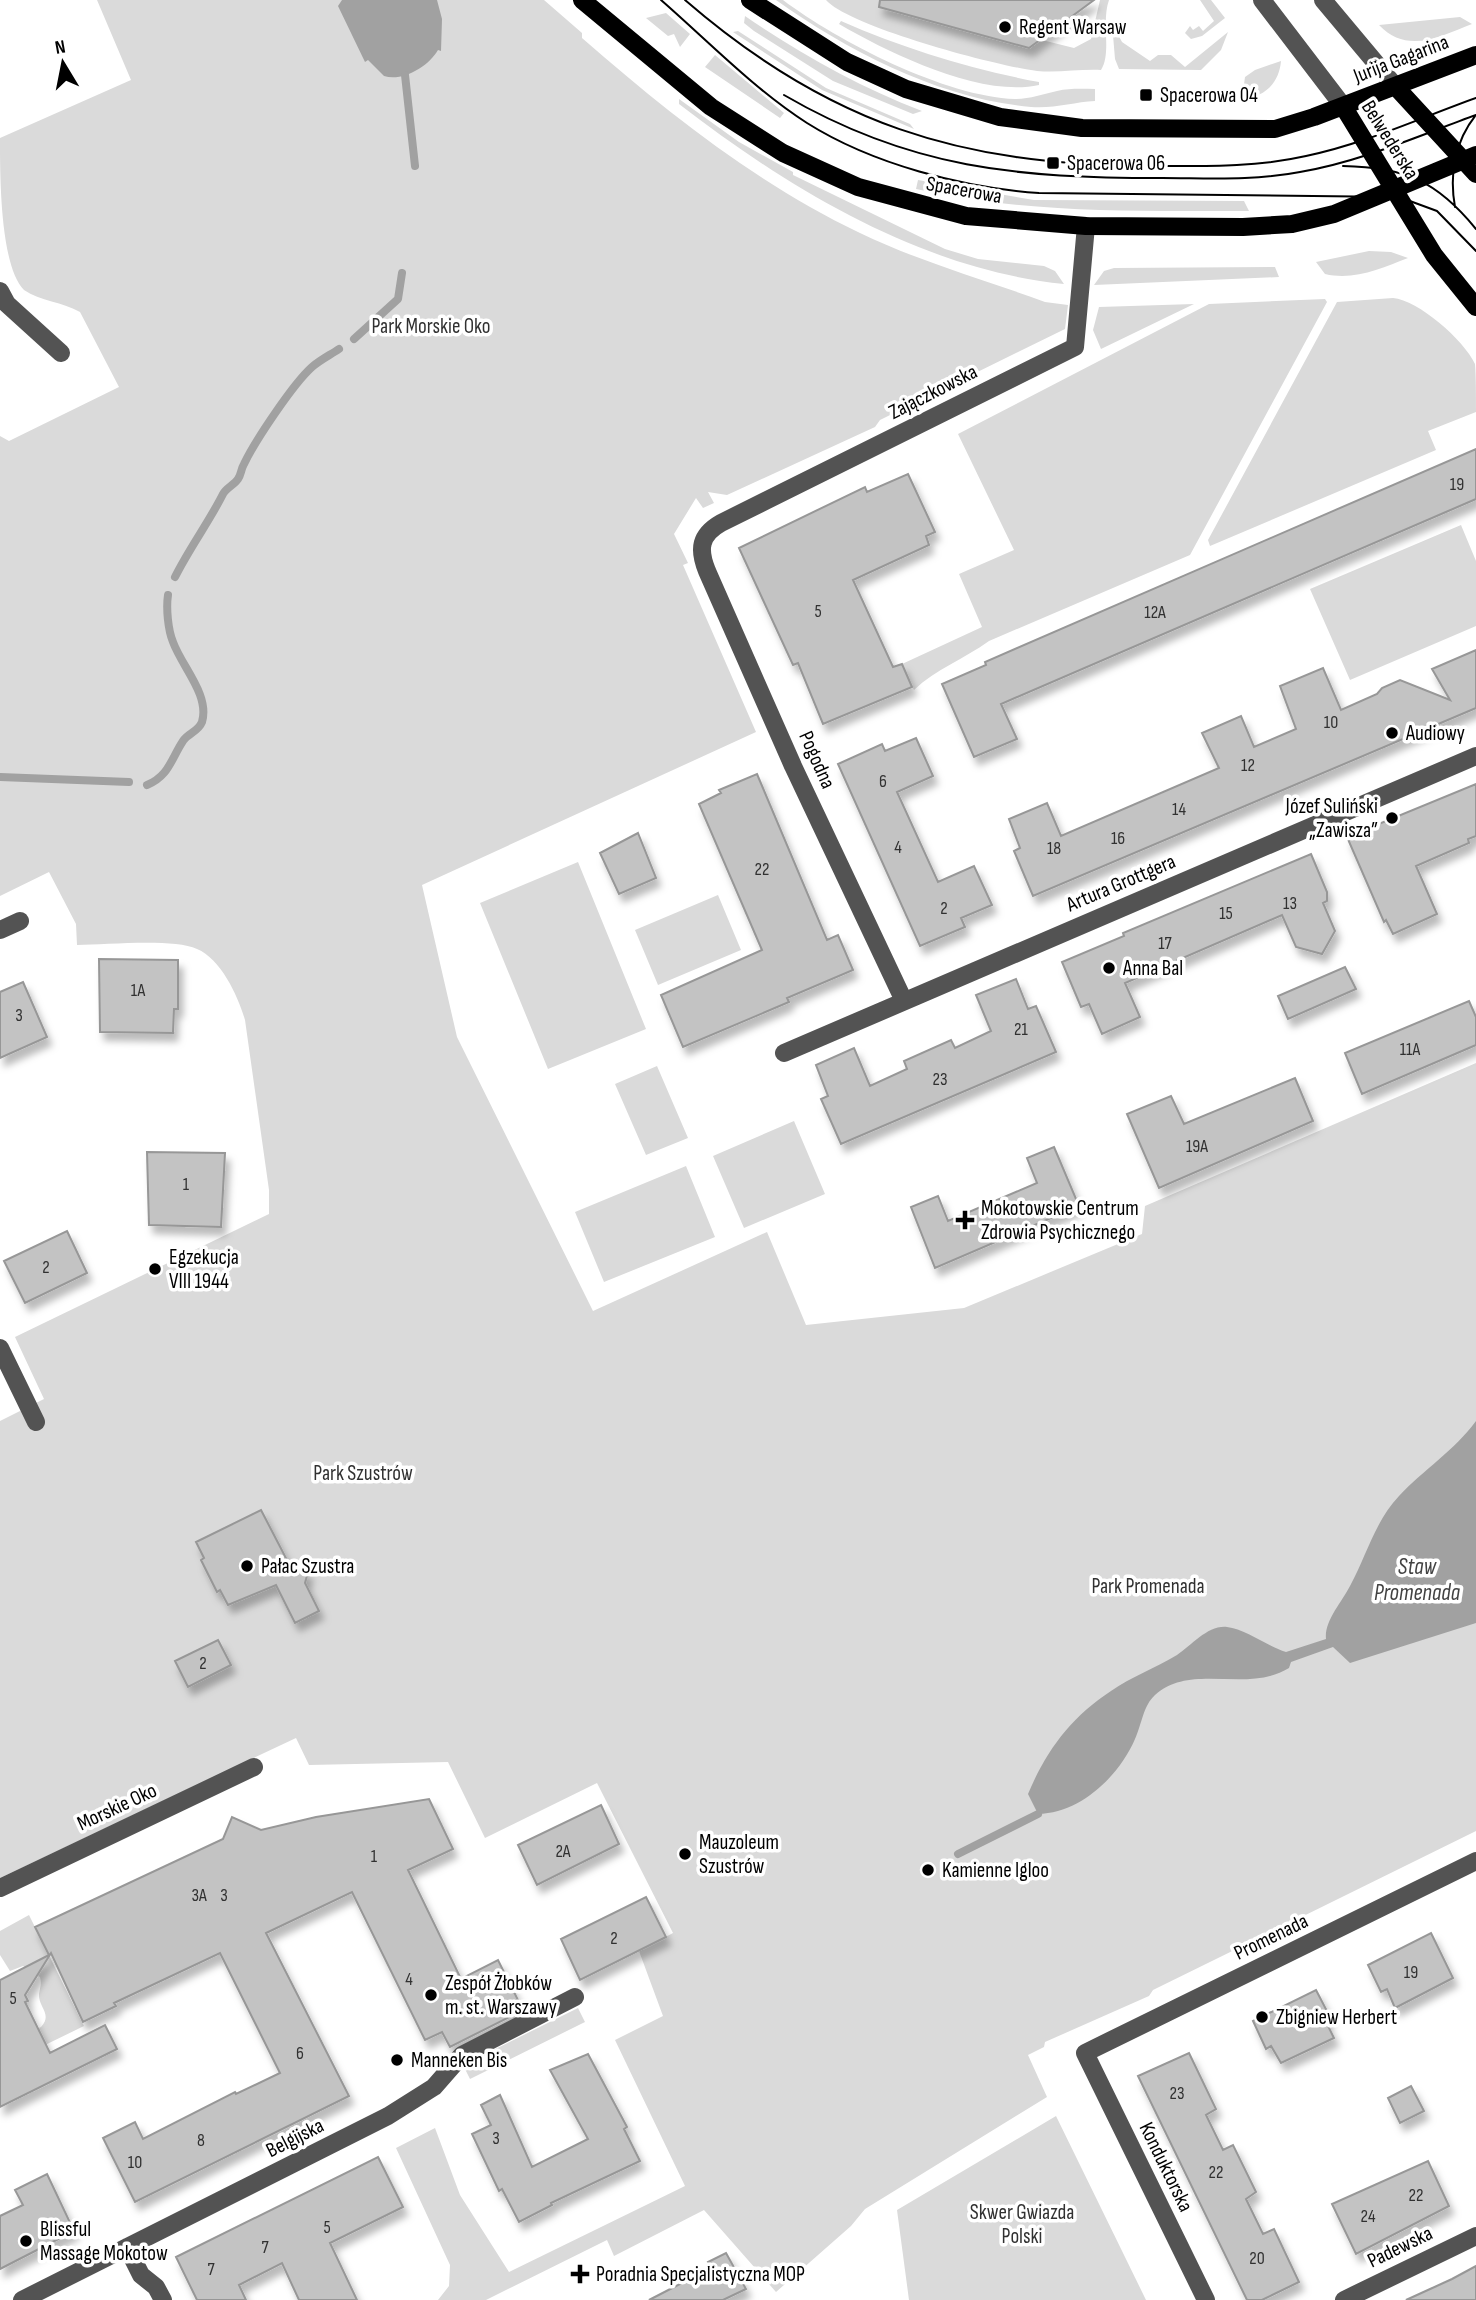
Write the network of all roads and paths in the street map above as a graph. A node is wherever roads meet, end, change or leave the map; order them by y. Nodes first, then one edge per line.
1 (582, 0) edge
2 (750, 0) edge
3 (1262, 0) edge
4 (1323, 0) edge
5 (1476, 55) edge
6 (1395, 86) junction
7 (1343, 106) junction
8 (1472, 163) edge
9 (1394, 189) junction
10 (1086, 226) junction
11 (0, 291) edge
12 (1476, 307) edge
13 (61, 353) dead end
14 (705, 534) joint
15 (1476, 756) edge
16 (20, 921) dead end
17 (0, 930) edge
18 (904, 1001) junction
19 (784, 1053) dead end
20 (0, 1348) edge
21 (36, 1422) dead end
22 (254, 1767) dead end
23 (1476, 1860) edge
24 (0, 1888) edge
25 (575, 1997) dead end
26 (1085, 2053) joint
27 (1476, 2236) edge
28 (127, 2247) junction
29 (22, 2300) edge
30 (163, 2300) edge
31 (1206, 2300) edge
32 (1344, 2300) edge

1 - 10 main road, Spacerowa
2 - 7 main road
3 - 7 street, Belwederska
4 - 6 street, Belwederska
5 - 6 main road, Jurija Gagarina
6 - 7 main road, Jurija Gagarina
6 - 8 main road, Belwederska
7 - 9 main road, Belwederska
8 - 9 main road
9 - 10 main road, Spacerowa
9 - 12 main road, Belwederska
10 - 14 street, Zajączkowska
11 - 13 street
14 - 18 street, Pogodna
15 - 18 street, Artura Grottgera
16 - 17 street
18 - 19 street, Artura Grottgera
20 - 21 street
22 - 24 street, Morskie Oko
23 - 26 street, Promenada
25 - 28 street, Belgijska
26 - 31 street, Konduktorska
27 - 32 street, Padewska
28 - 29 street, Belgijska
28 - 30 street

